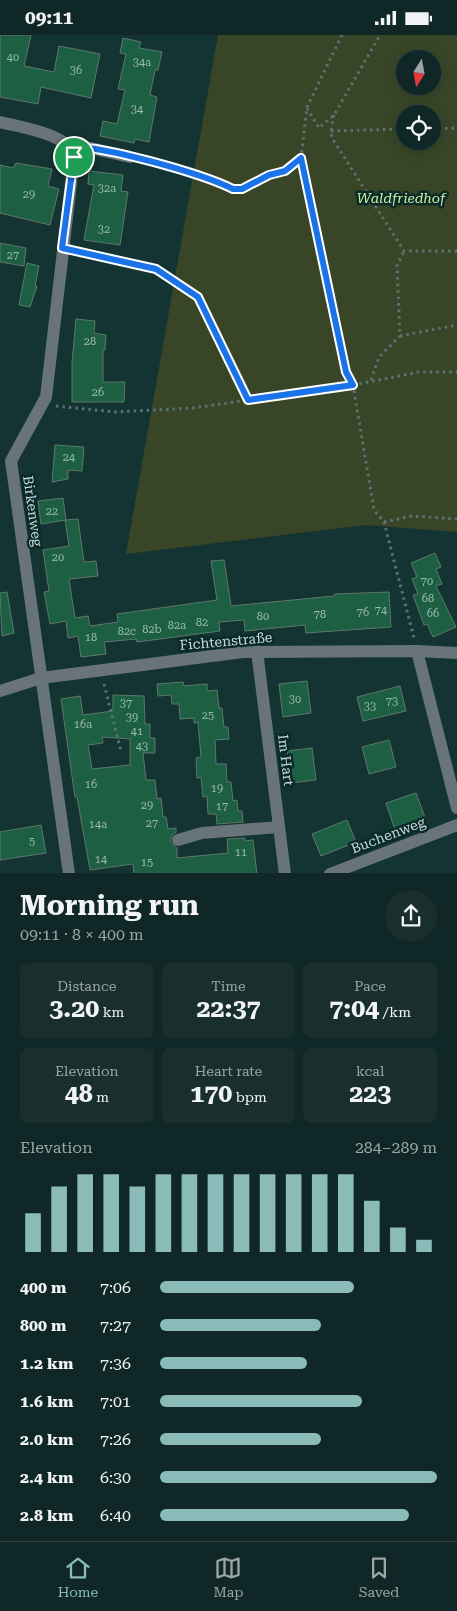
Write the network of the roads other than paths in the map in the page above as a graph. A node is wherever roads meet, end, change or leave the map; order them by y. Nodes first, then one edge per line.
1 (0, 122) edge
2 (70, 147) junction
3 (130, 157) road end
4 (258, 651) junction
5 (417, 651) junction
6 (457, 653) edge
7 (41, 679) junction
8 (0, 691) edge
9 (457, 808) edge
10 (457, 825) edge
11 (279, 827) junction
12 (178, 840) dead end
13 (69, 873) edge
14 (284, 873) edge
15 (330, 873) edge

1 - 2 street
2 - 3 street
2 - 7 street, Birkenweg
4 - 5 street, Fichtenstraße
4 - 7 street, Fichtenstraße
4 - 11 street, Im Hart
5 - 6 street, Fichtenstraße
5 - 9 street
7 - 8 street, Fichtenstraße
7 - 13 street, Birkenweg
10 - 15 street, Buchenweg
11 - 12 street
11 - 14 street, Im Hart

